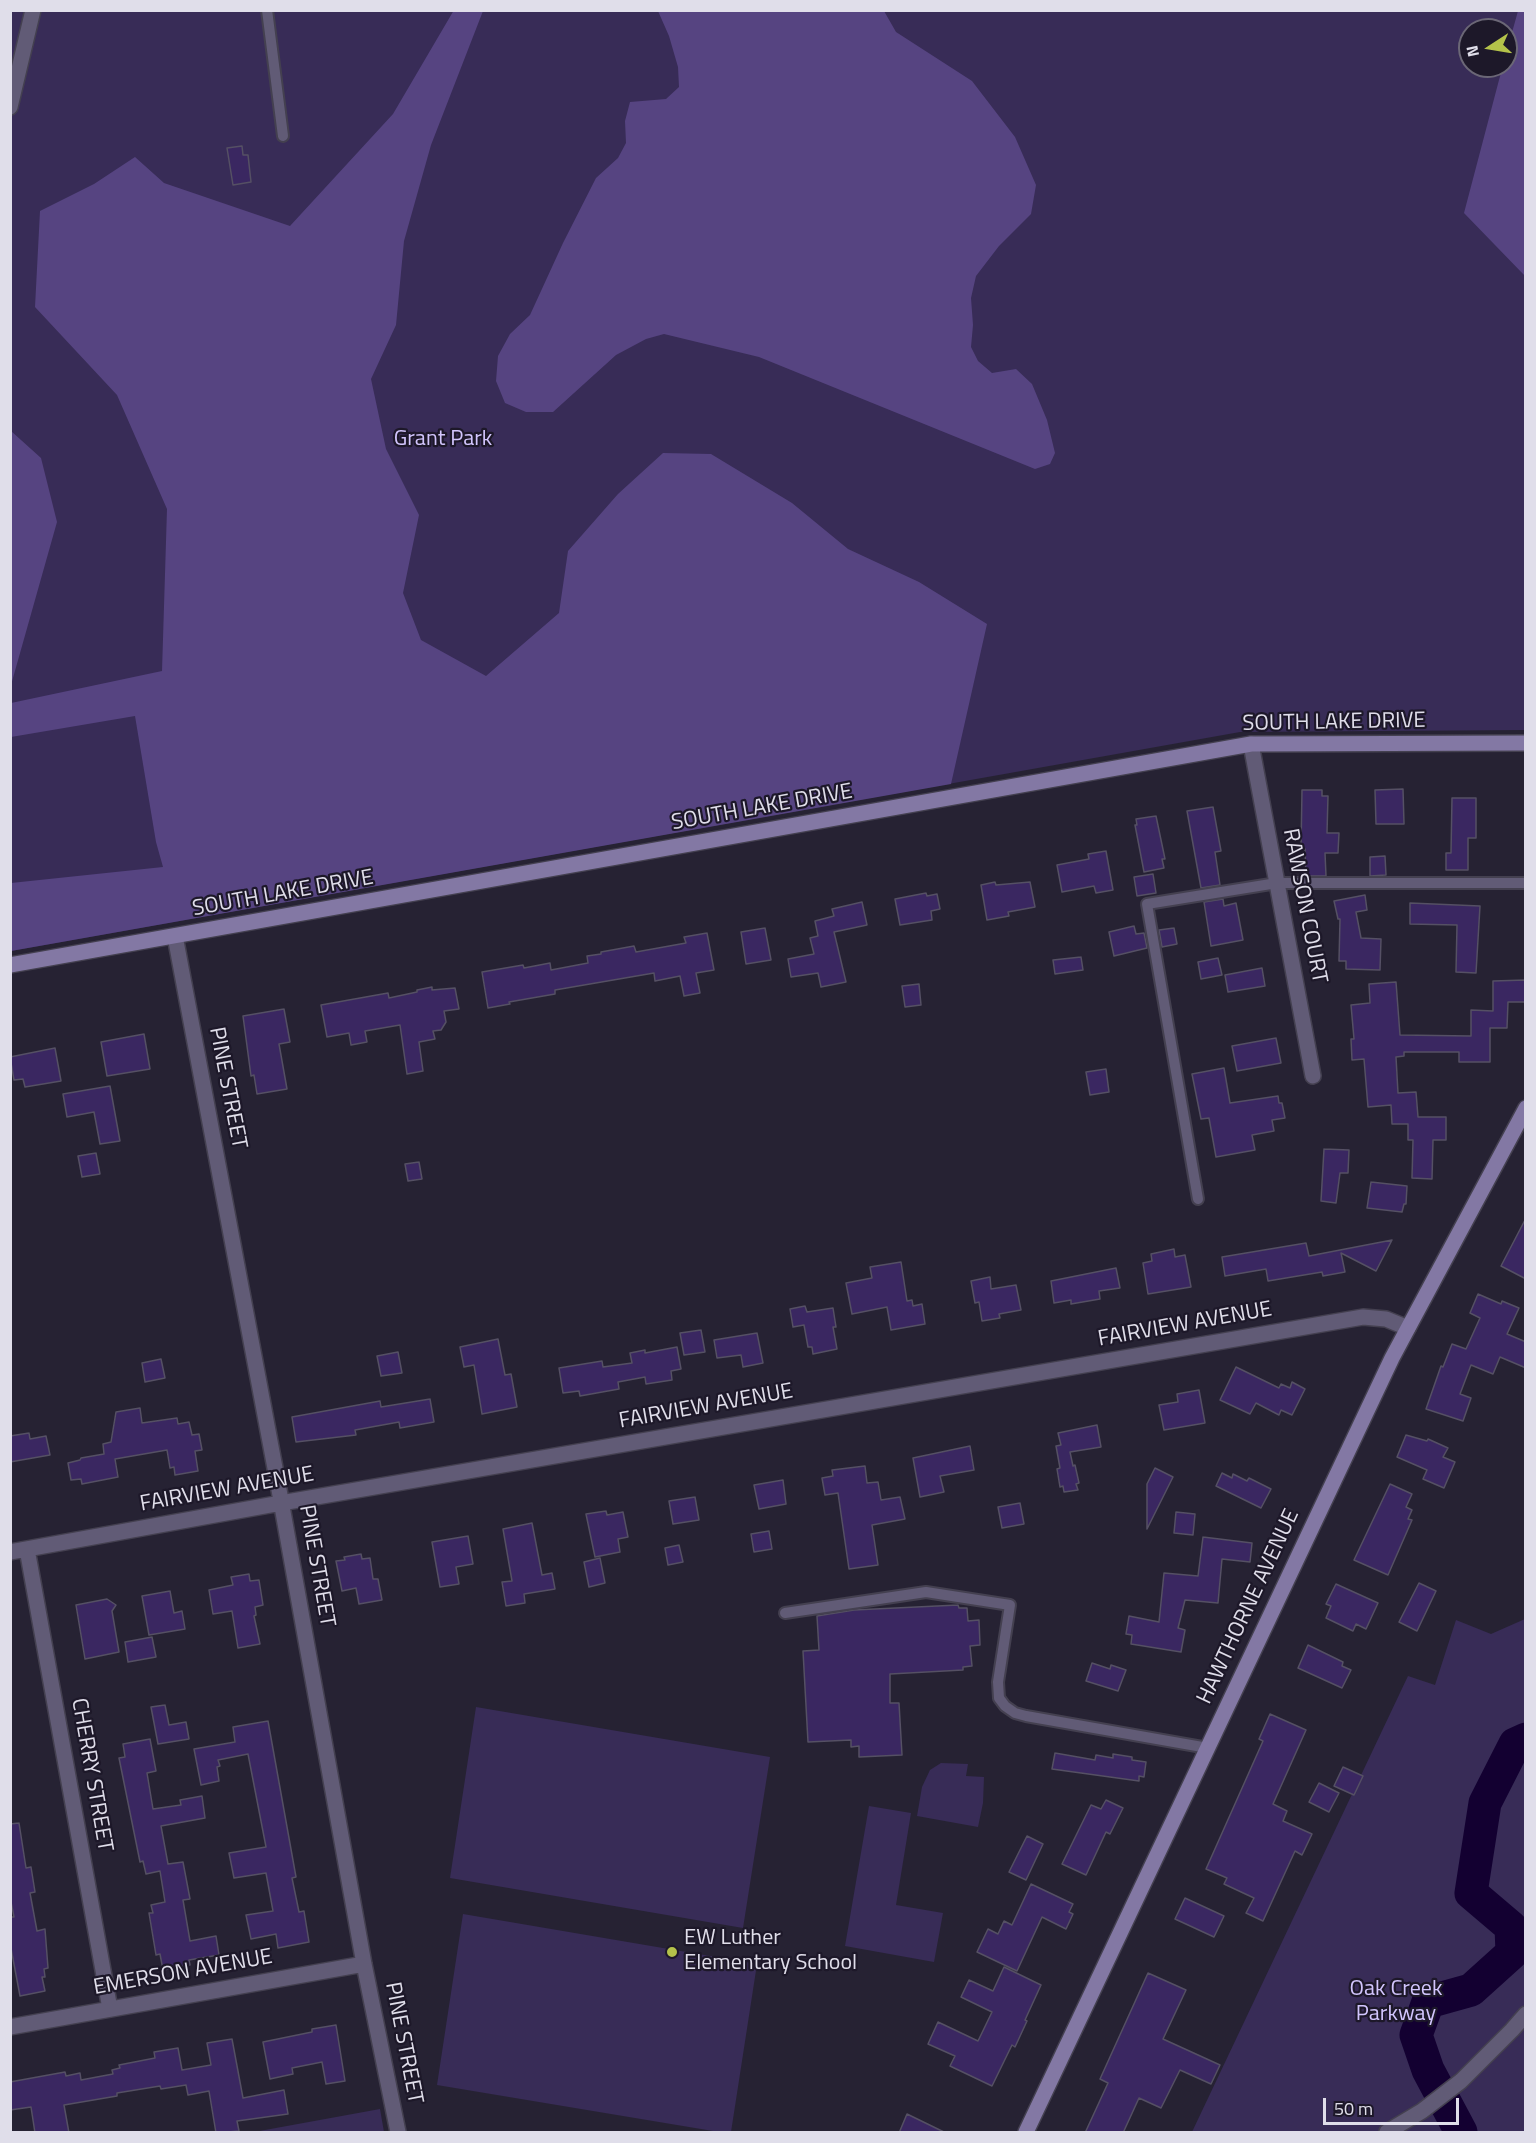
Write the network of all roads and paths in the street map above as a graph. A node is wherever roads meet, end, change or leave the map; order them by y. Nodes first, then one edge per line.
1 (33, 10) edge
2 (267, 10) edge
3 (10, 107) edge
4 (283, 136) dead end
5 (1526, 743) edge
6 (1251, 744) junction
7 (1277, 883) junction
8 (1526, 883) edge
9 (175, 936) junction
10 (10, 965) edge
11 (1312, 1076) dead end
12 (1526, 1108) edge
13 (1198, 1199) dead end
14 (1408, 1328) junction
15 (281, 1503) junction
16 (27, 1549) junction
17 (10, 1552) edge
18 (785, 1613) dead end
19 (1208, 1748) junction
20 (364, 1964) junction
21 (110, 2009) junction
22 (1526, 2014) edge
23 (10, 2027) edge
24 (398, 2133) edge
25 (1026, 2133) edge
26 (1387, 2133) edge

1 - 3 street
2 - 4 lane
5 - 6 street, SOUTH LAKE DRIVE
6 - 7 street, RAWSON COURT
6 - 9 street, SOUTH LAKE DRIVE
7 - 8 lane
7 - 11 street, RAWSON COURT
7 - 13 lane
9 - 10 street, SOUTH LAKE DRIVE
9 - 15 street, PINE STREET
12 - 14 street, HAWTHORNE AVENUE
14 - 15 street, FAIRVIEW AVENUE
14 - 19 street, HAWTHORNE AVENUE
15 - 16 street, FAIRVIEW AVENUE
15 - 20 street, PINE STREET
16 - 17 street, FAIRVIEW AVENUE
16 - 21 street, CHERRY STREET
18 - 19 lane
19 - 25 street, HAWTHORNE AVENUE
20 - 21 street, EMERSON AVENUE
20 - 24 street, PINE STREET
21 - 23 street, EMERSON AVENUE
22 - 26 street

